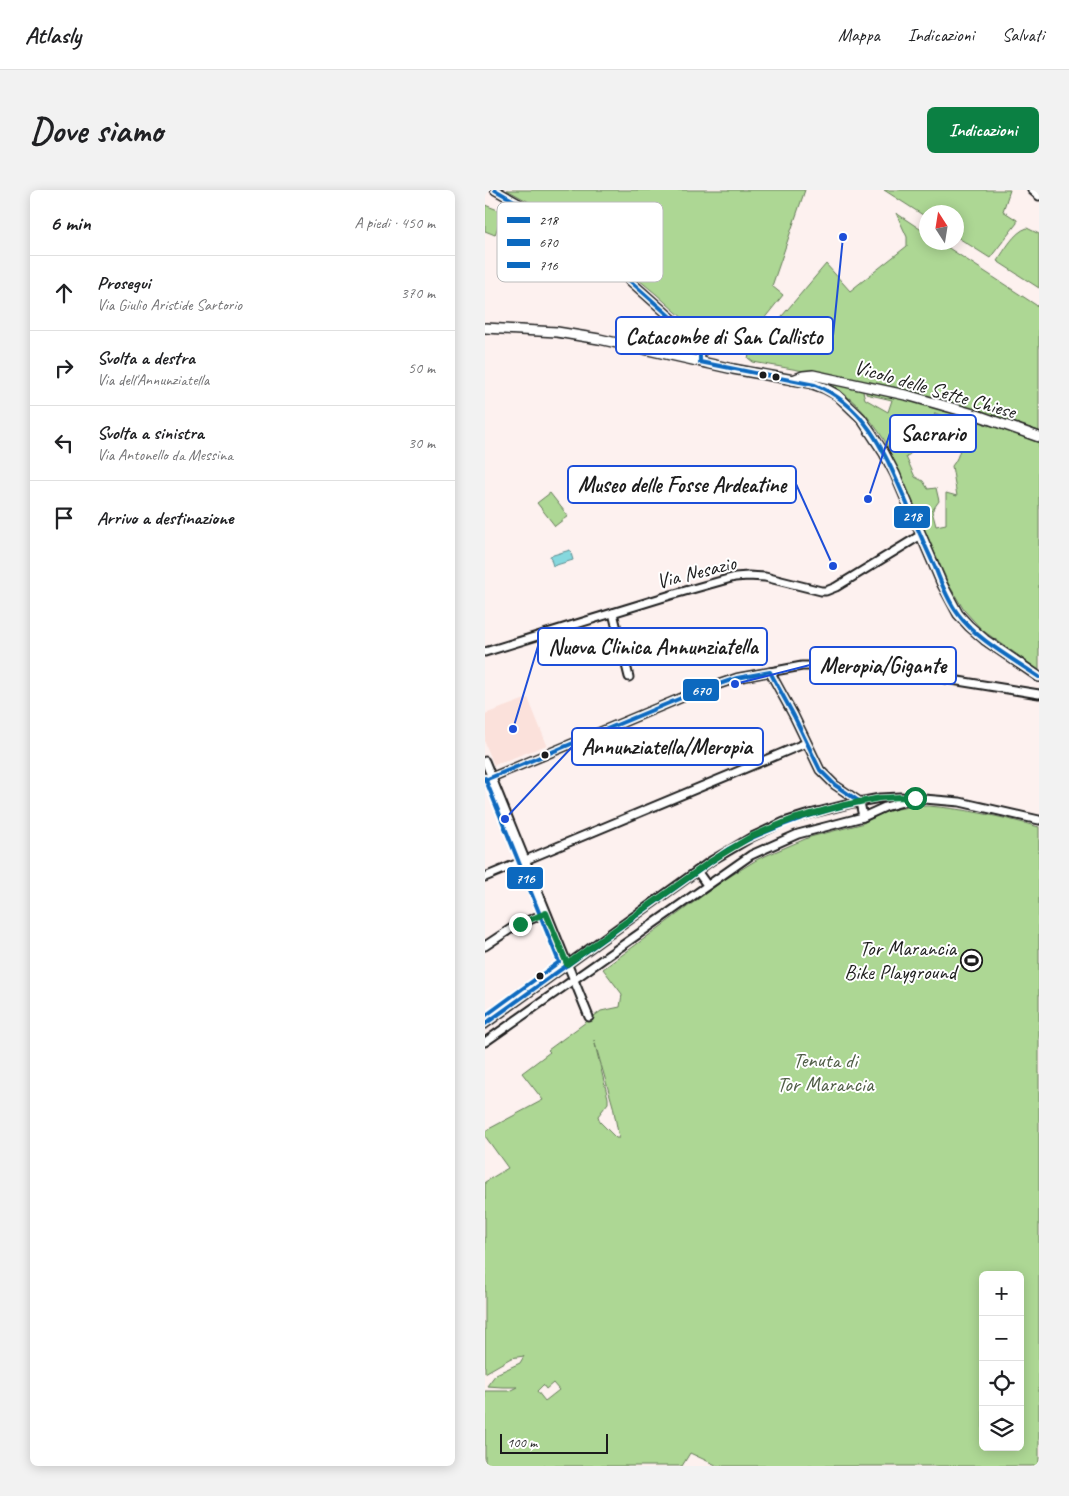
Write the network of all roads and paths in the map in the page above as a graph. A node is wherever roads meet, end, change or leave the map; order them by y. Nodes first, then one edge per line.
1 (495, 190) edge
2 (1032, 190) edge
3 (1039, 196) edge
4 (516, 202) edge
5 (632, 282) edge
6 (485, 328) edge
7 (700, 362) junction
8 (793, 380) junction
9 (1039, 437) edge
10 (921, 535) junction
11 (613, 613) junction
12 (485, 652) edge
13 (770, 672) junction
14 (629, 677) dead end
15 (1039, 677) edge
16 (1039, 694) edge
17 (806, 743) junction
18 (485, 761) edge
19 (488, 778) edge
20 (915, 798) junction
21 (860, 802) junction
22 (863, 817) junction
23 (1039, 820) edge
24 (525, 860) junction
25 (697, 872) junction
26 (485, 877) edge
27 (707, 885) junction
28 (546, 913) junction
29 (485, 946) edge
30 (567, 964) junction
31 (573, 980) junction
32 (589, 1017) dead end
33 (485, 1024) edge
34 (485, 1042) edge

1 - 4 street
2 - 3 street
5 - 7 street
6 - 7 main road
7 - 8 main road
8 - 9 main road, Vicolo delle Sette Chiese
8 - 10 main road
10 - 11 street, Via Nesazio
10 - 15 main road
11 - 12 street, Via Nesazio
11 - 14 street
13 - 16 street
13 - 17 street
13 - 19 street
17 - 21 street
17 - 24 street
18 - 19 street
19 - 24 street
20 - 21 street
20 - 22 street
20 - 23 street
21 - 22 street
21 - 25 street
22 - 27 street
24 - 26 street
24 - 28 street
25 - 27 street
25 - 30 street
27 - 31 street
28 - 29 street
28 - 30 street
30 - 31 street
30 - 33 street
31 - 32 street
31 - 34 street

